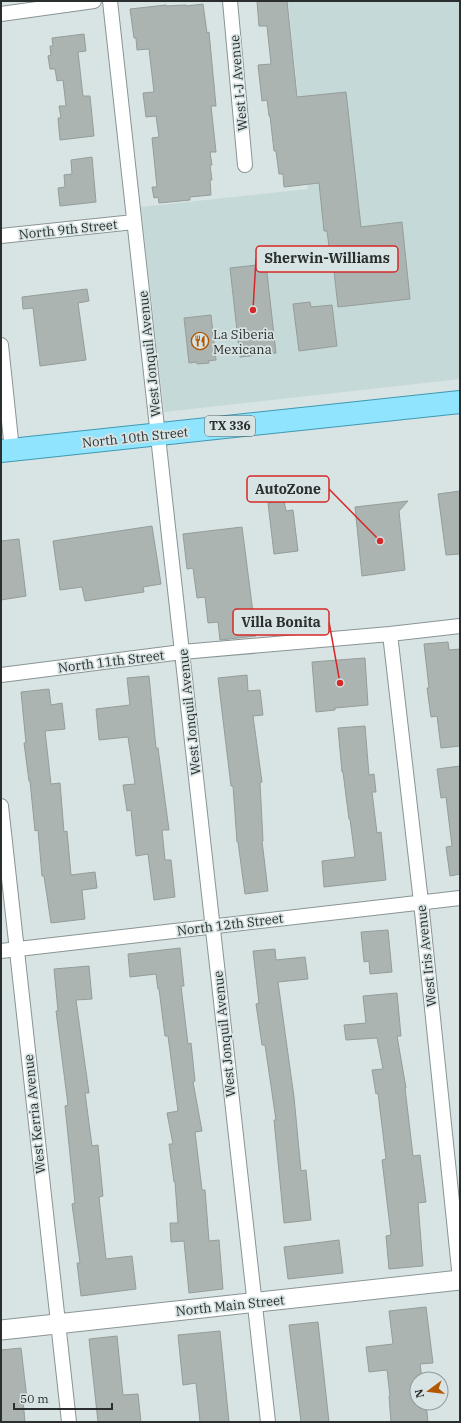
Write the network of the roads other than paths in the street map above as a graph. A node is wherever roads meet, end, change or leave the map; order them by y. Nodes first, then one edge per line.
1 (94, 1) edge
2 (110, 1) edge
3 (230, 1) edge
4 (6, 9) edge
5 (246, 165) dead end
6 (134, 222) junction
7 (1, 236) edge
8 (1, 345) edge
9 (460, 402) edge
10 (158, 434) junction
11 (6, 451) edge
12 (460, 626) edge
13 (390, 634) junction
14 (182, 652) junction
15 (1, 675) edge
16 (1, 806) edge
17 (460, 898) edge
18 (421, 902) junction
19 (212, 926) junction
20 (16, 949) junction
21 (1, 951) edge
22 (460, 1279) edge
23 (255, 1302) junction
24 (58, 1324) junction
25 (1, 1330) edge
26 (69, 1422) edge
27 (268, 1422) edge

1 - 4 street
2 - 6 street, West Jonquil Avenue
3 - 5 street, West I-J Avenue
6 - 7 street, North 9th Street
6 - 10 street, West Jonquil Avenue
8 - 11 street
9 - 10 main road, North 10th Street / TX 336
10 - 11 main road, North 10th Street / TX 336
10 - 14 street, West Jonquil Avenue
12 - 13 street, North 11th Street
13 - 14 street, North 11th Street
13 - 18 street, West Iris Avenue
14 - 15 street, North 11th Street
14 - 19 street, West Jonquil Avenue
16 - 20 street, West Kerria Avenue
17 - 18 street, North 12th Street
18 - 19 street, North 12th Street
18 - 22 street, West Iris Avenue
19 - 20 street, North 12th Street
19 - 23 street, West Jonquil Avenue
20 - 21 street, North 12th Street
20 - 24 street, West Kerria Avenue
22 - 23 street, North Main Street
23 - 24 street, North Main Street
23 - 27 street, West Jonquil Avenue
24 - 25 street, North Main Street
24 - 26 street, West Kerria Avenue

